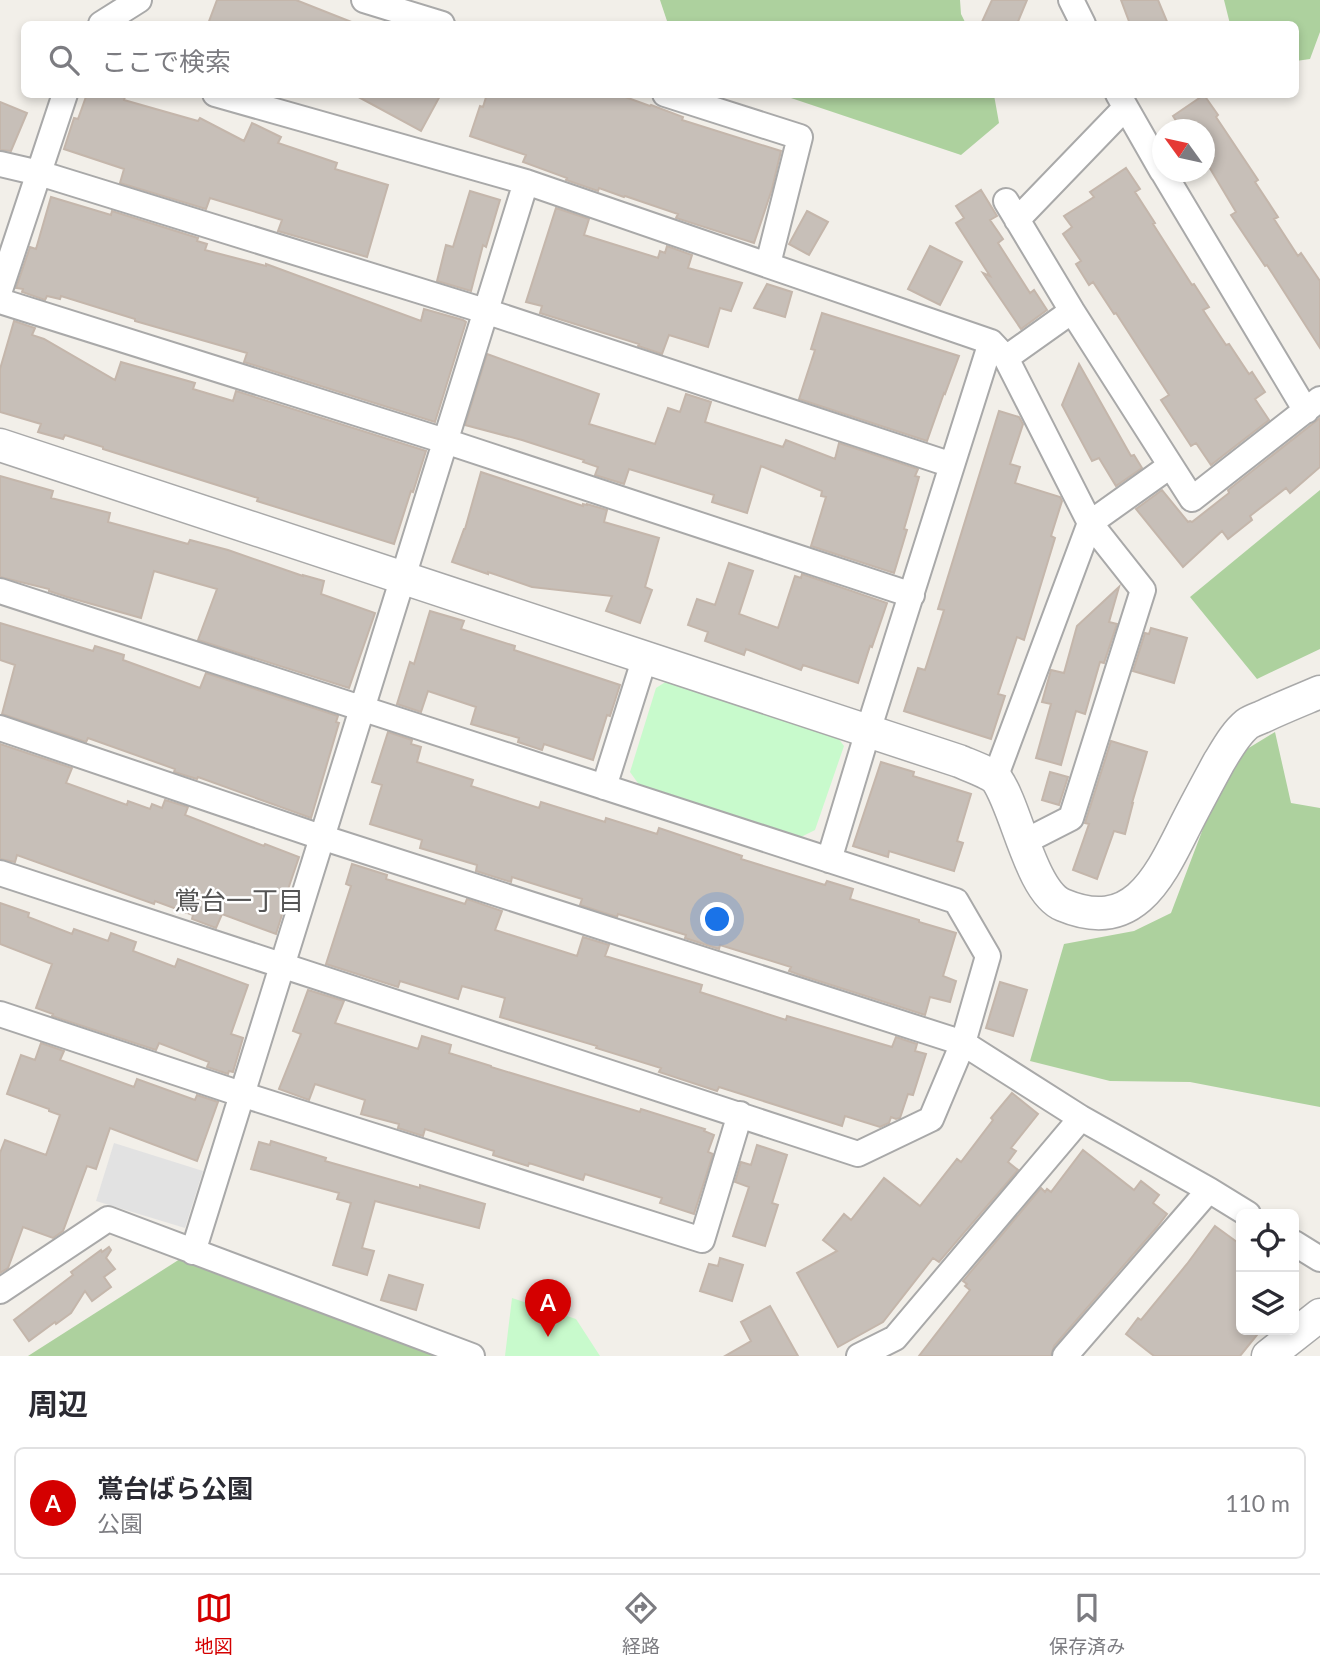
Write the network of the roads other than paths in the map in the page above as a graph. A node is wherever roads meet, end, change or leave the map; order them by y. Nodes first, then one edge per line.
1 (139, 0) edge
2 (364, 0) edge
3 (1071, 0) edge
4 (106, 21) edge
5 (432, 21) edge
6 (1082, 21) edge
7 (64, 98) edge
8 (229, 98) edge
9 (678, 98) edge
10 (1121, 101) edge
11 (1152, 153) edge
12 (0, 164) edge
13 (39, 173) junction
14 (526, 182) junction
15 (1170, 182) edge
16 (768, 264) junction
17 (0, 290) edge
18 (0, 301) edge
19 (485, 311) junction
20 (1072, 311) junction
21 (999, 350) junction
22 (1313, 405) edge
23 (445, 441) junction
24 (0, 445) edge
25 (952, 465) junction
26 (1170, 466) junction
27 (1090, 523) junction
28 (401, 577) junction
29 (0, 591) edge
30 (912, 595) junction
31 (645, 657) junction
32 (1320, 692) edge
33 (362, 708) junction
34 (0, 728) edge
35 (868, 731) junction
36 (995, 778) junction
37 (604, 787) junction
38 (321, 837) junction
39 (1024, 842) junction
40 (829, 860) junction
41 (0, 873) edge
42 (281, 964) junction
43 (0, 1014) edge
44 (963, 1043) junction
45 (241, 1094) junction
46 (740, 1114) junction
47 (1081, 1118) junction
48 (1209, 1190) junction
49 (1240, 1209) edge
50 (1299, 1246) edge
51 (193, 1252) junction
52 (1320, 1259) edge
53 (2, 1286) edge
54 (1320, 1314) edge
55 (472, 1356) edge
56 (859, 1356) edge
57 (1065, 1356) edge
58 (1268, 1356) edge

1 - 4 street
2 - 5 street
3 - 6 street
7 - 13 street
8 - 14 street
9 - 16 street
10 - 11 street
10 - 20 street
12 - 13 street
13 - 17 street
13 - 19 street
14 - 16 street
14 - 19 street
15 - 22 street
16 - 21 street
18 - 23 street
19 - 23 street
19 - 25 street
20 - 21 street
20 - 26 street
21 - 25 street
21 - 27 street
22 - 26 street
23 - 28 street
23 - 30 street
24 - 28 street
25 - 30 street
26 - 27 street
27 - 36 street
27 - 39 street
28 - 31 street
28 - 33 street
29 - 33 street
30 - 35 street
31 - 35 street
31 - 37 street
32 - 39 street
33 - 37 street
33 - 38 street
34 - 38 street
35 - 36 street
35 - 40 street
36 - 39 street
37 - 40 street
38 - 42 street
38 - 44 street
40 - 44 street
41 - 42 street
42 - 45 street
42 - 46 street
43 - 45 street
44 - 46 street
44 - 47 street
45 - 46 street
45 - 51 street
47 - 48 street
47 - 56 street
48 - 49 street
48 - 57 street
50 - 52 street
51 - 53 street
51 - 55 street
54 - 58 street

